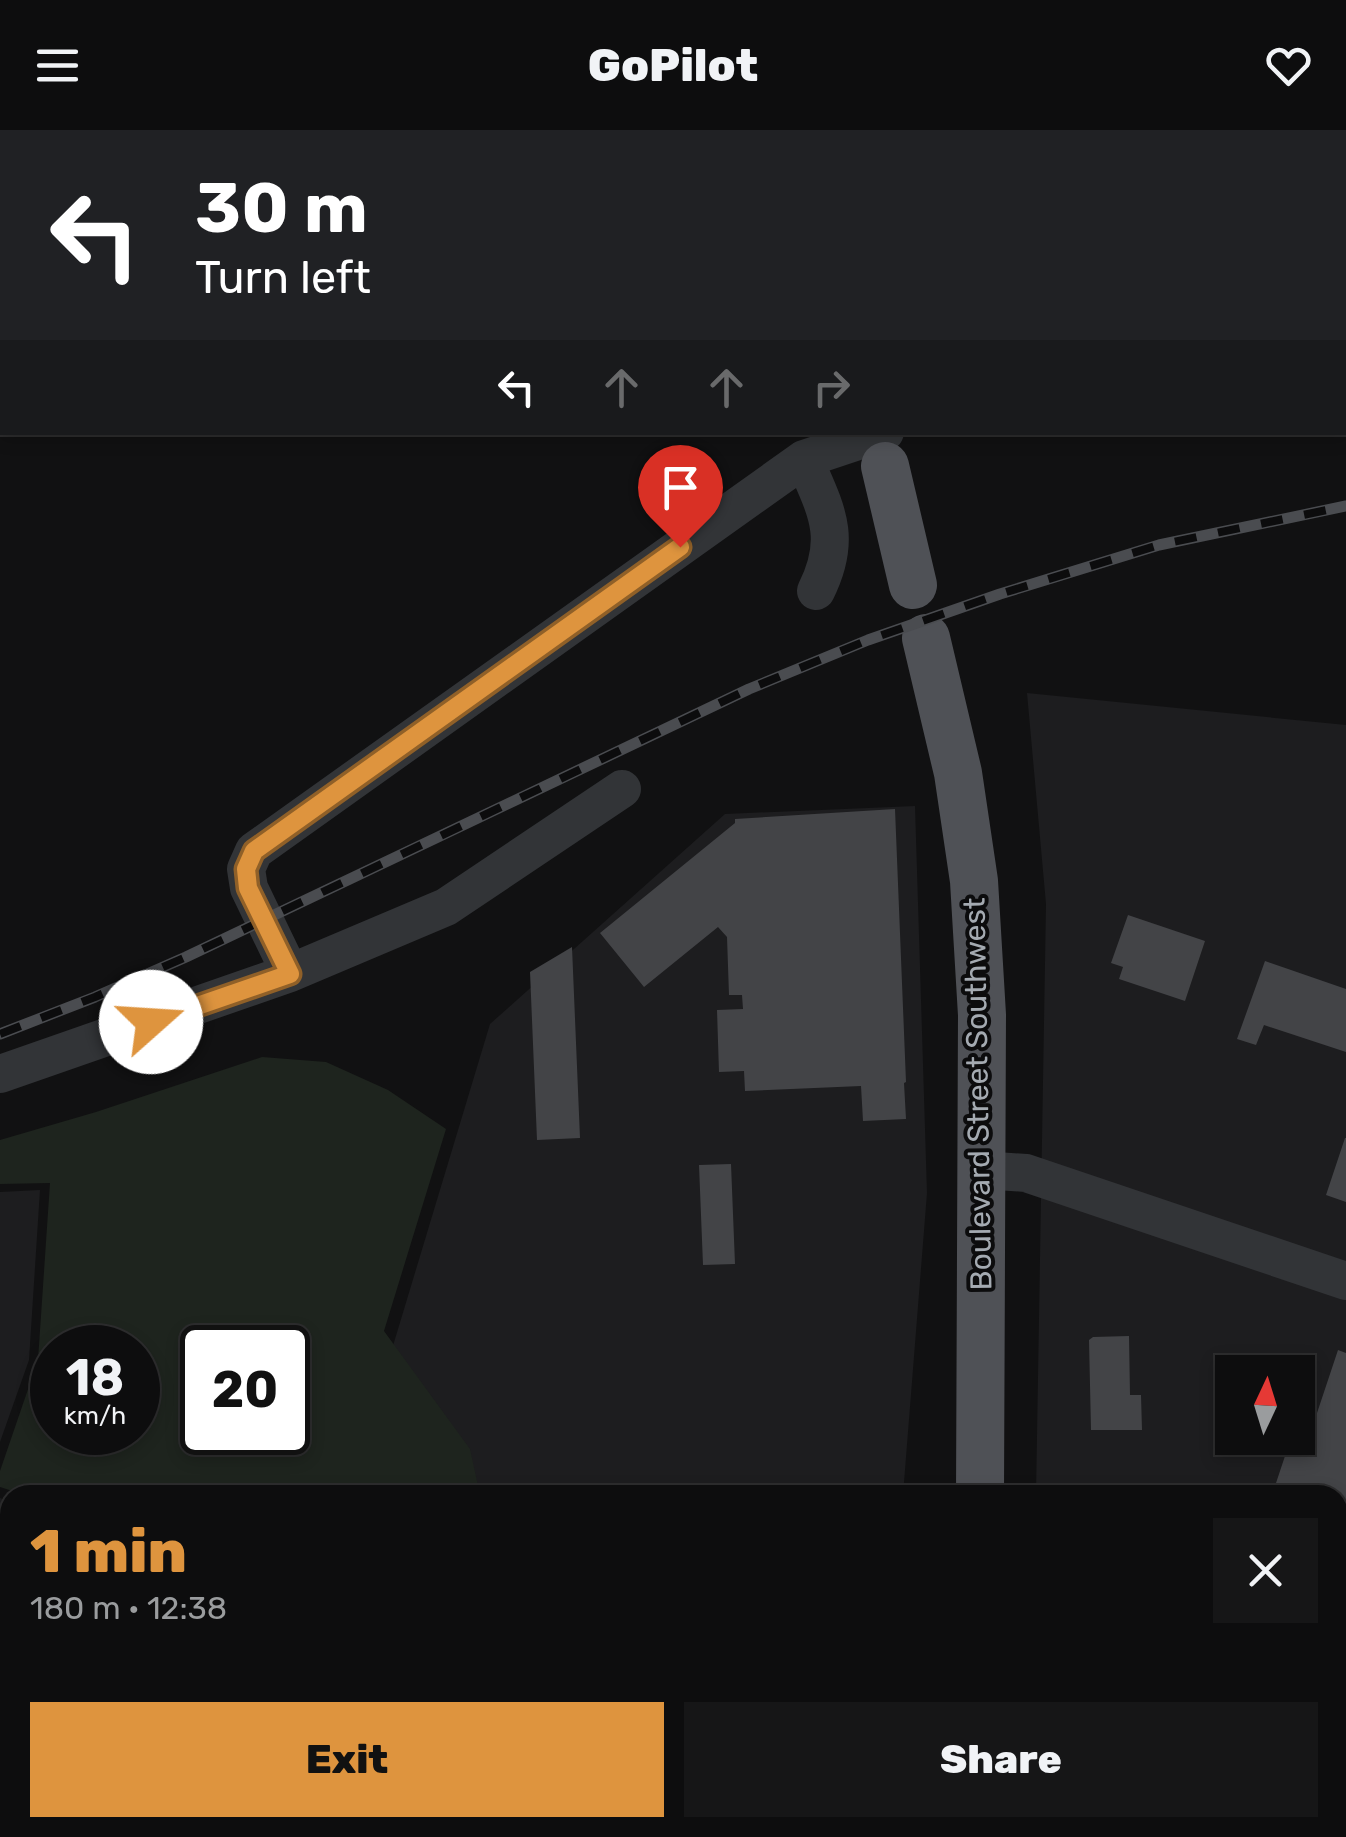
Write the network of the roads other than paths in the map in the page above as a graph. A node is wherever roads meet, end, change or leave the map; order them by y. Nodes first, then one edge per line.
1 (885, 449) edge
2 (804, 458) junction
3 (913, 585) dead end
4 (816, 591) dead end
5 (926, 638) dead end
6 (622, 790) dead end
7 (290, 974) junction
8 (0, 1074) edge
9 (982, 1170) junction
10 (1346, 1281) edge
11 (980, 1485) edge

1 - 2 street
1 - 3 main road
2 - 4 street
2 - 7 street
5 - 9 main road, Boulevard Street Southwest
6 - 7 street
7 - 8 street
9 - 10 street
9 - 11 main road, Boulevard Street Southwest

